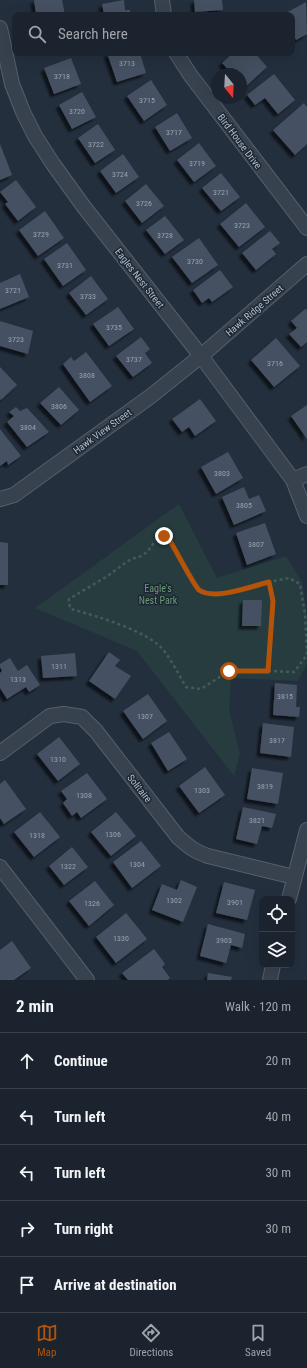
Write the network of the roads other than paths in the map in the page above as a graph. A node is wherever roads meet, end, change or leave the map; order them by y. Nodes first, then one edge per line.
1 (162, 0) edge
2 (164, 12) edge
3 (0, 33) edge
4 (178, 56) edge
5 (307, 228) edge
6 (307, 264) edge
7 (201, 356) junction
8 (307, 474) edge
9 (293, 480) junction
10 (0, 499) edge
11 (307, 516) edge
12 (0, 753) edge
13 (307, 830) edge
14 (0, 867) edge
15 (294, 877) junction
16 (290, 896) edge
17 (272, 968) edge
18 (87, 980) edge
19 (270, 980) edge

1 - 2 street
3 - 7 street, Eagles Nest Street
4 - 5 street, Bird House Drive
6 - 7 street, Hawk Ridge Street
7 - 9 street, Eagles Nest Street
7 - 10 street, Hawk View Street
8 - 9 street
9 - 11 street, Eagles Nest Street
12 - 15 street, Solitaire
13 - 15 street
14 - 18 street
15 - 16 street
17 - 19 street

